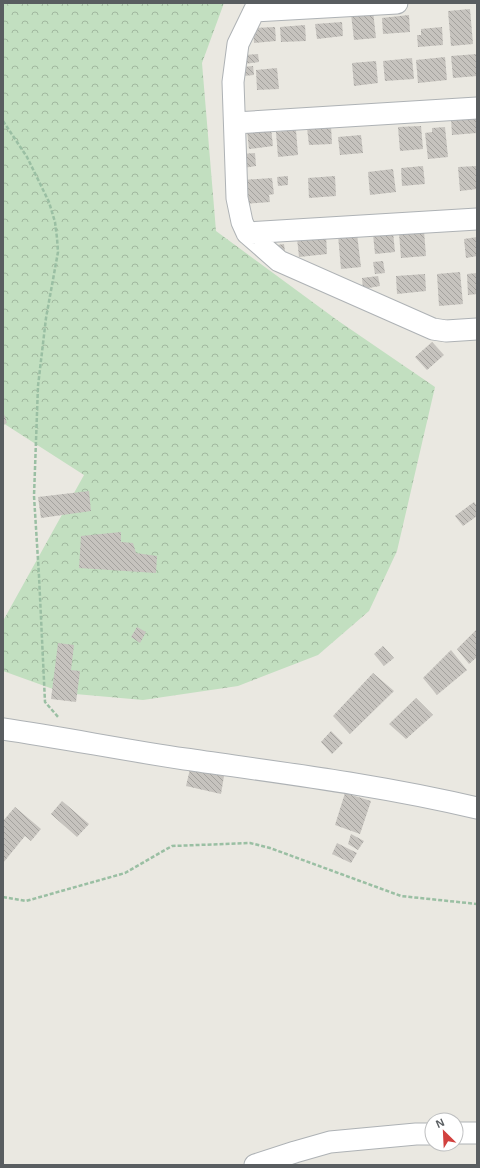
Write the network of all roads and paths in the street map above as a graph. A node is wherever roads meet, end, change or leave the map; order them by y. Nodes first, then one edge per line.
1 (397, 3) edge
2 (256, 7) edge
3 (477, 108) edge
4 (3, 121) edge
5 (235, 123) junction
6 (477, 219) edge
7 (247, 233) junction
8 (477, 329) edge
9 (59, 719) dead end
10 (3, 729) edge
11 (476, 806) edge
12 (3, 897) edge
13 (477, 904) edge
14 (464, 1133) edge
15 (477, 1133) edge
16 (424, 1134) edge
17 (255, 1165) edge

1 - 2 street
2 - 5 street
3 - 5 street
4 - 9 path
5 - 7 street
6 - 7 street
7 - 8 street
10 - 11 street
12 - 13 path
14 - 15 street
16 - 17 street

